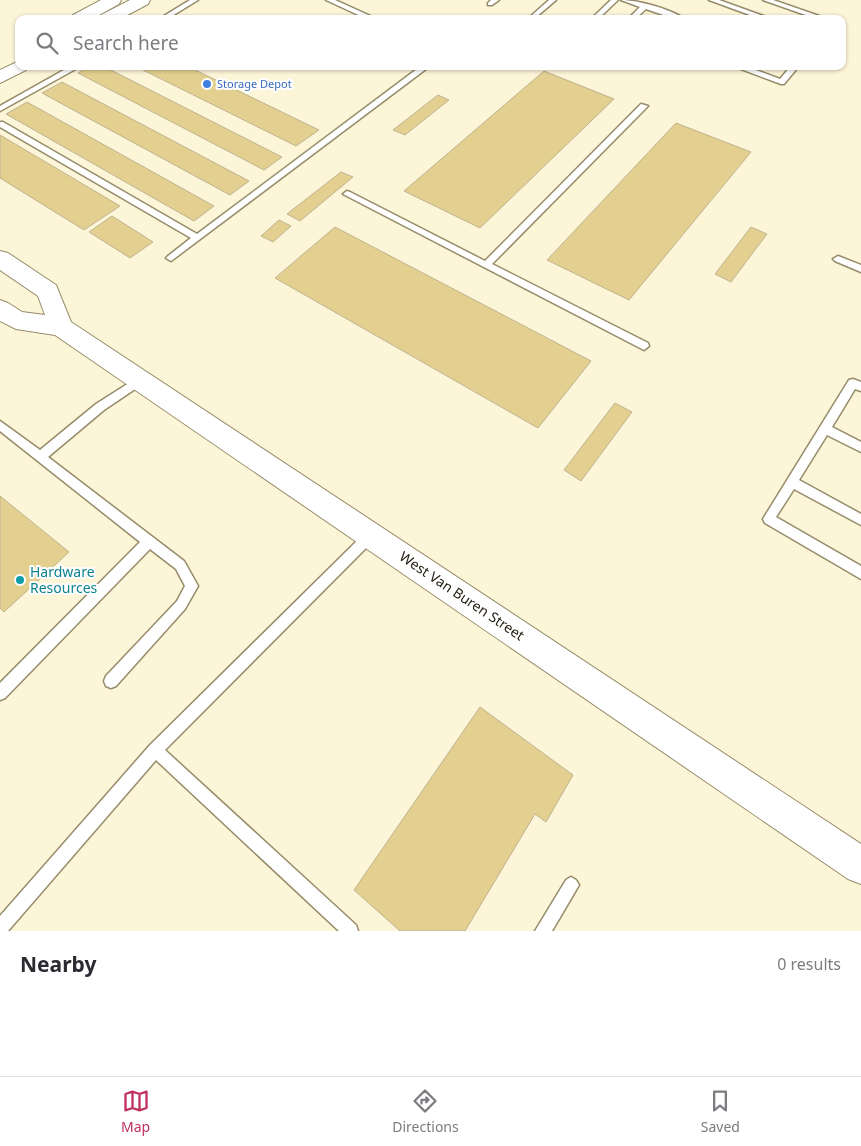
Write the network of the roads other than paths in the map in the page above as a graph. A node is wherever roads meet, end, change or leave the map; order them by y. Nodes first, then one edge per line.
1 (113, 0) edge
2 (142, 0) edge
3 (195, 0) edge
4 (329, 0) edge
5 (553, 0) edge
6 (615, 0) edge
7 (624, 0) edge
8 (712, 0) edge
9 (766, 0) edge
10 (645, 6) junction
11 (86, 15) edge
12 (114, 15) edge
13 (169, 15) edge
14 (365, 15) edge
15 (535, 15) edge
16 (598, 15) edge
17 (636, 15) edge
18 (671, 15) edge
19 (757, 15) edge
20 (813, 15) edge
21 (15, 52) edge
22 (0, 60) edge
23 (15, 69) edge
24 (70, 70) edge
25 (421, 70) edge
26 (748, 70) edge
27 (792, 70) edge
28 (0, 77) edge
29 (644, 106) dead end
30 (0, 110) edge
31 (0, 124) edge
32 (347, 194) dead end
33 (198, 238) junction
34 (171, 258) dead end
35 (0, 259) edge
36 (838, 259) dead end
37 (486, 265) junction
38 (861, 269) edge
39 (0, 309) edge
40 (61, 328) junction
41 (644, 346) dead end
42 (140, 380) junction
43 (861, 387) edge
44 (0, 425) edge
45 (825, 429) junction
46 (861, 447) edge
47 (40, 457) junction
48 (792, 482) junction
49 (861, 520) edge
50 (371, 535) junction
51 (149, 541) junction
52 (861, 573) edge
53 (111, 681) dead end
54 (0, 693) edge
55 (155, 750) junction
56 (861, 866) edge
57 (571, 885) dead end
58 (0, 928) edge
59 (350, 931) edge
60 (543, 931) edge

1 - 11 main road
2 - 12 main road
3 - 13 lane
4 - 14 lane
5 - 15 lane
6 - 16 lane
7 - 10 lane
8 - 19 lane
9 - 20 lane
10 - 17 lane
10 - 18 lane
21 - 22 main road
23 - 28 main road
24 - 30 lane
25 - 33 lane
26 - 27 lane
29 - 37 lane
31 - 33 lane
32 - 37 lane
33 - 34 lane
35 - 40 main road
36 - 38 lane
37 - 41 lane
39 - 40 main road, West Van Buren Street
40 - 42 main road, West Van Buren Street
42 - 47 lane
42 - 50 main road, West Van Buren Street
43 - 45 lane
44 - 47 lane
45 - 46 lane
45 - 48 lane
47 - 51 lane
48 - 49 lane
48 - 52 lane
50 - 55 lane
50 - 56 main road, West Van Buren Street
51 - 53 lane
51 - 54 lane
55 - 58 lane
55 - 59 lane
57 - 60 lane

